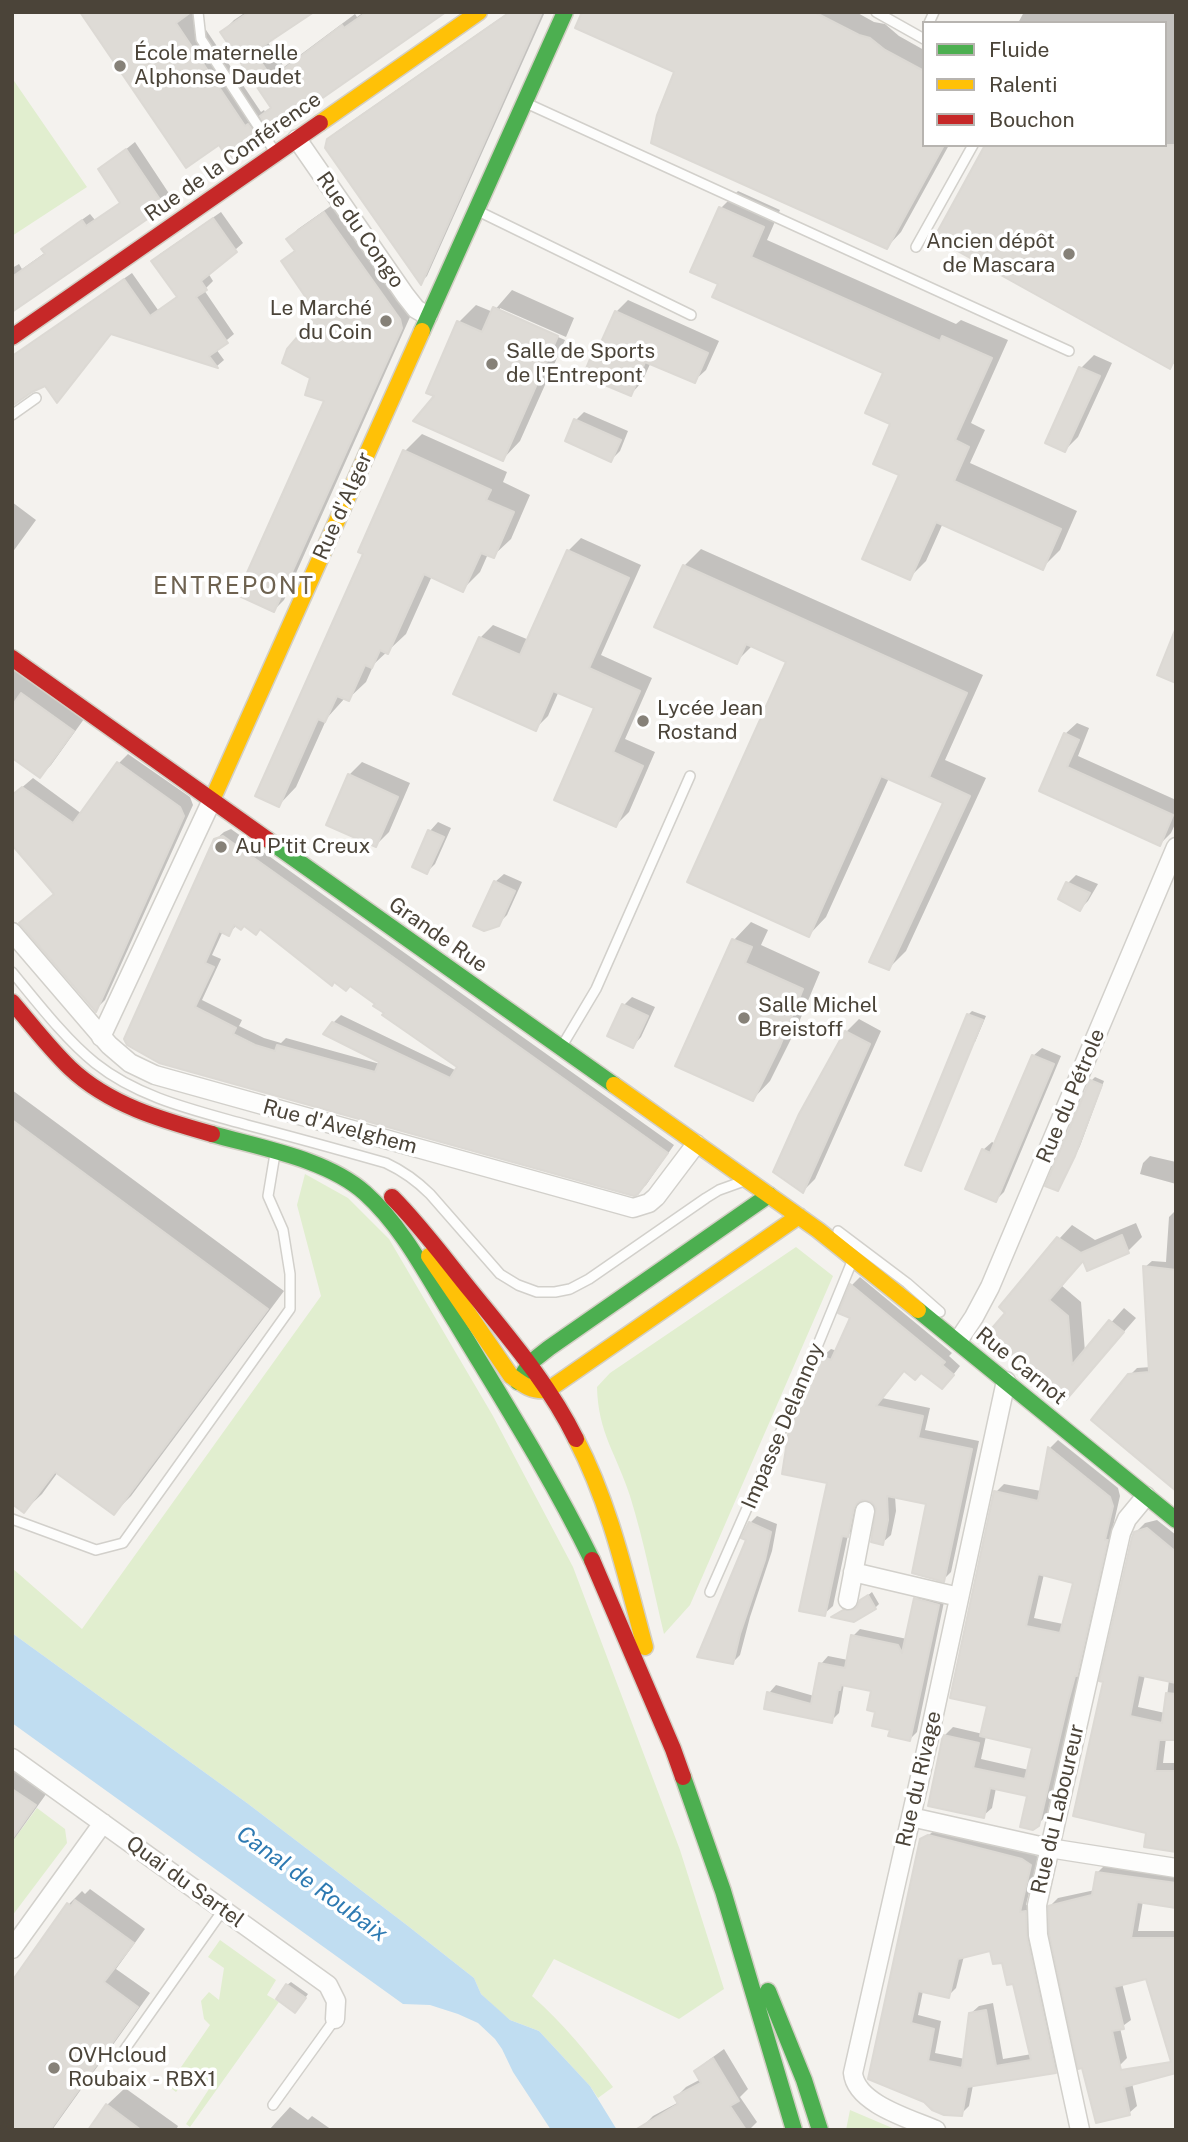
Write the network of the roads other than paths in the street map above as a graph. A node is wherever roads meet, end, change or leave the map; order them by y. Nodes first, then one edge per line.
1 (198, 12) edge
2 (478, 12) edge
3 (565, 12) edge
4 (876, 12) edge
5 (922, 35) edge
6 (525, 102) junction
7 (297, 139) junction
8 (972, 147) edge
9 (276, 153) junction
10 (476, 210) junction
11 (916, 247) dead end
12 (691, 315) dead end
13 (428, 316) junction
14 (12, 337) edge
15 (1069, 351) dead end
16 (36, 398) dead end
17 (12, 415) edge
18 (12, 658) edge
19 (690, 776) dead end
20 (212, 800) junction
21 (1176, 847) edge
22 (12, 932) edge
23 (12, 972) edge
24 (12, 1002) edge
25 (101, 1037) junction
26 (561, 1047) junction
27 (696, 1144) junction
28 (282, 1154) junction
29 (342, 1177) junction
30 (748, 1180) junction
31 (769, 1195) junction
32 (801, 1212) junction
33 (832, 1227) dead end
34 (838, 1246) joint
35 (853, 1258) junction
36 (948, 1319) dead end
37 (959, 1334) junction
38 (530, 1363) junction
39 (1006, 1381) junction
40 (518, 1382) junction
41 (548, 1390) junction
42 (513, 1416) junction
43 (1146, 1496) junction
44 (864, 1511) dead end
45 (12, 1519) edge
46 (1176, 1520) edge
47 (853, 1572) junction
48 (710, 1592) dead end
49 (959, 1597) junction
50 (848, 1600) dead end
51 (673, 1749) junction
52 (12, 1758) edge
53 (911, 1817) junction
54 (103, 1823) junction
55 (1049, 1848) junction
56 (1176, 1868) edge
57 (723, 1891) junction
58 (223, 1910) junction
59 (12, 1950) edge
60 (335, 2019) joint
61 (118, 2059) dead end
62 (272, 2105) dead end
63 (794, 2130) edge
64 (820, 2130) edge
65 (936, 2130) edge
66 (1080, 2130) edge

1 - 9 lane
2 - 7 main road, Rue de la Conférence
3 - 6 main road, Rue d'Alger
4 - 5 lane
6 - 10 main road, Rue d'Alger
6 - 15 lane
7 - 9 main road, Rue de la Conférence
7 - 13 street, Rue du Congo
8 - 11 lane
9 - 14 main road, Rue de la Conférence
10 - 12 lane
10 - 13 main road, Rue d'Alger
13 - 20 main road, Rue d'Alger
16 - 17 lane
18 - 20 main road, Grande Rue
19 - 26 lane
20 - 25 street, Rue d'Alger
20 - 26 main road, Grande Rue
21 - 37 street, Rue du Pétrole
22 - 25 street, Rue d'Avelghem
23 - 30 lane
24 - 28 main road
25 - 27 street, Rue d'Avelghem
26 - 27 main road, Grande Rue
27 - 30 main road, Grande Rue
28 - 29 main road
28 - 38 main road
28 - 45 lane
29 - 40 main road
29 - 42 main road
30 - 31 main road, Grande Rue
30 - 32 lane
31 - 32 main road, Grande Rue
31 - 38 main road
32 - 34 main road, Grande Rue
32 - 41 main road
33 - 36 lane
34 - 35 main road, Rue Carnot
35 - 37 main road, Rue Carnot
35 - 48 lane, Impasse Delannoy
37 - 39 main road, Rue Carnot
38 - 40 main road
38 - 41 main road
39 - 43 main road, Rue Carnot
39 - 49 street, Rue du Rivage
40 - 41 main road
40 - 42 main road
41 - 51 main road
42 - 51 main road
43 - 46 main road, Rue Carnot
43 - 55 street, Rue du Laboureur
44 - 47 street
47 - 49 street
47 - 50 street
49 - 53 street, Rue du Rivage
51 - 57 main road
52 - 54 street, Quai du Sartel
53 - 55 street
53 - 65 street, Rue du Rivage
54 - 58 street, Quai du Sartel
54 - 59 street
55 - 56 street
55 - 66 street, Rue du Laboureur
57 - 63 main road
57 - 64 main road
58 - 60 street, Quai du Sartel
58 - 61 lane
60 - 62 lane

